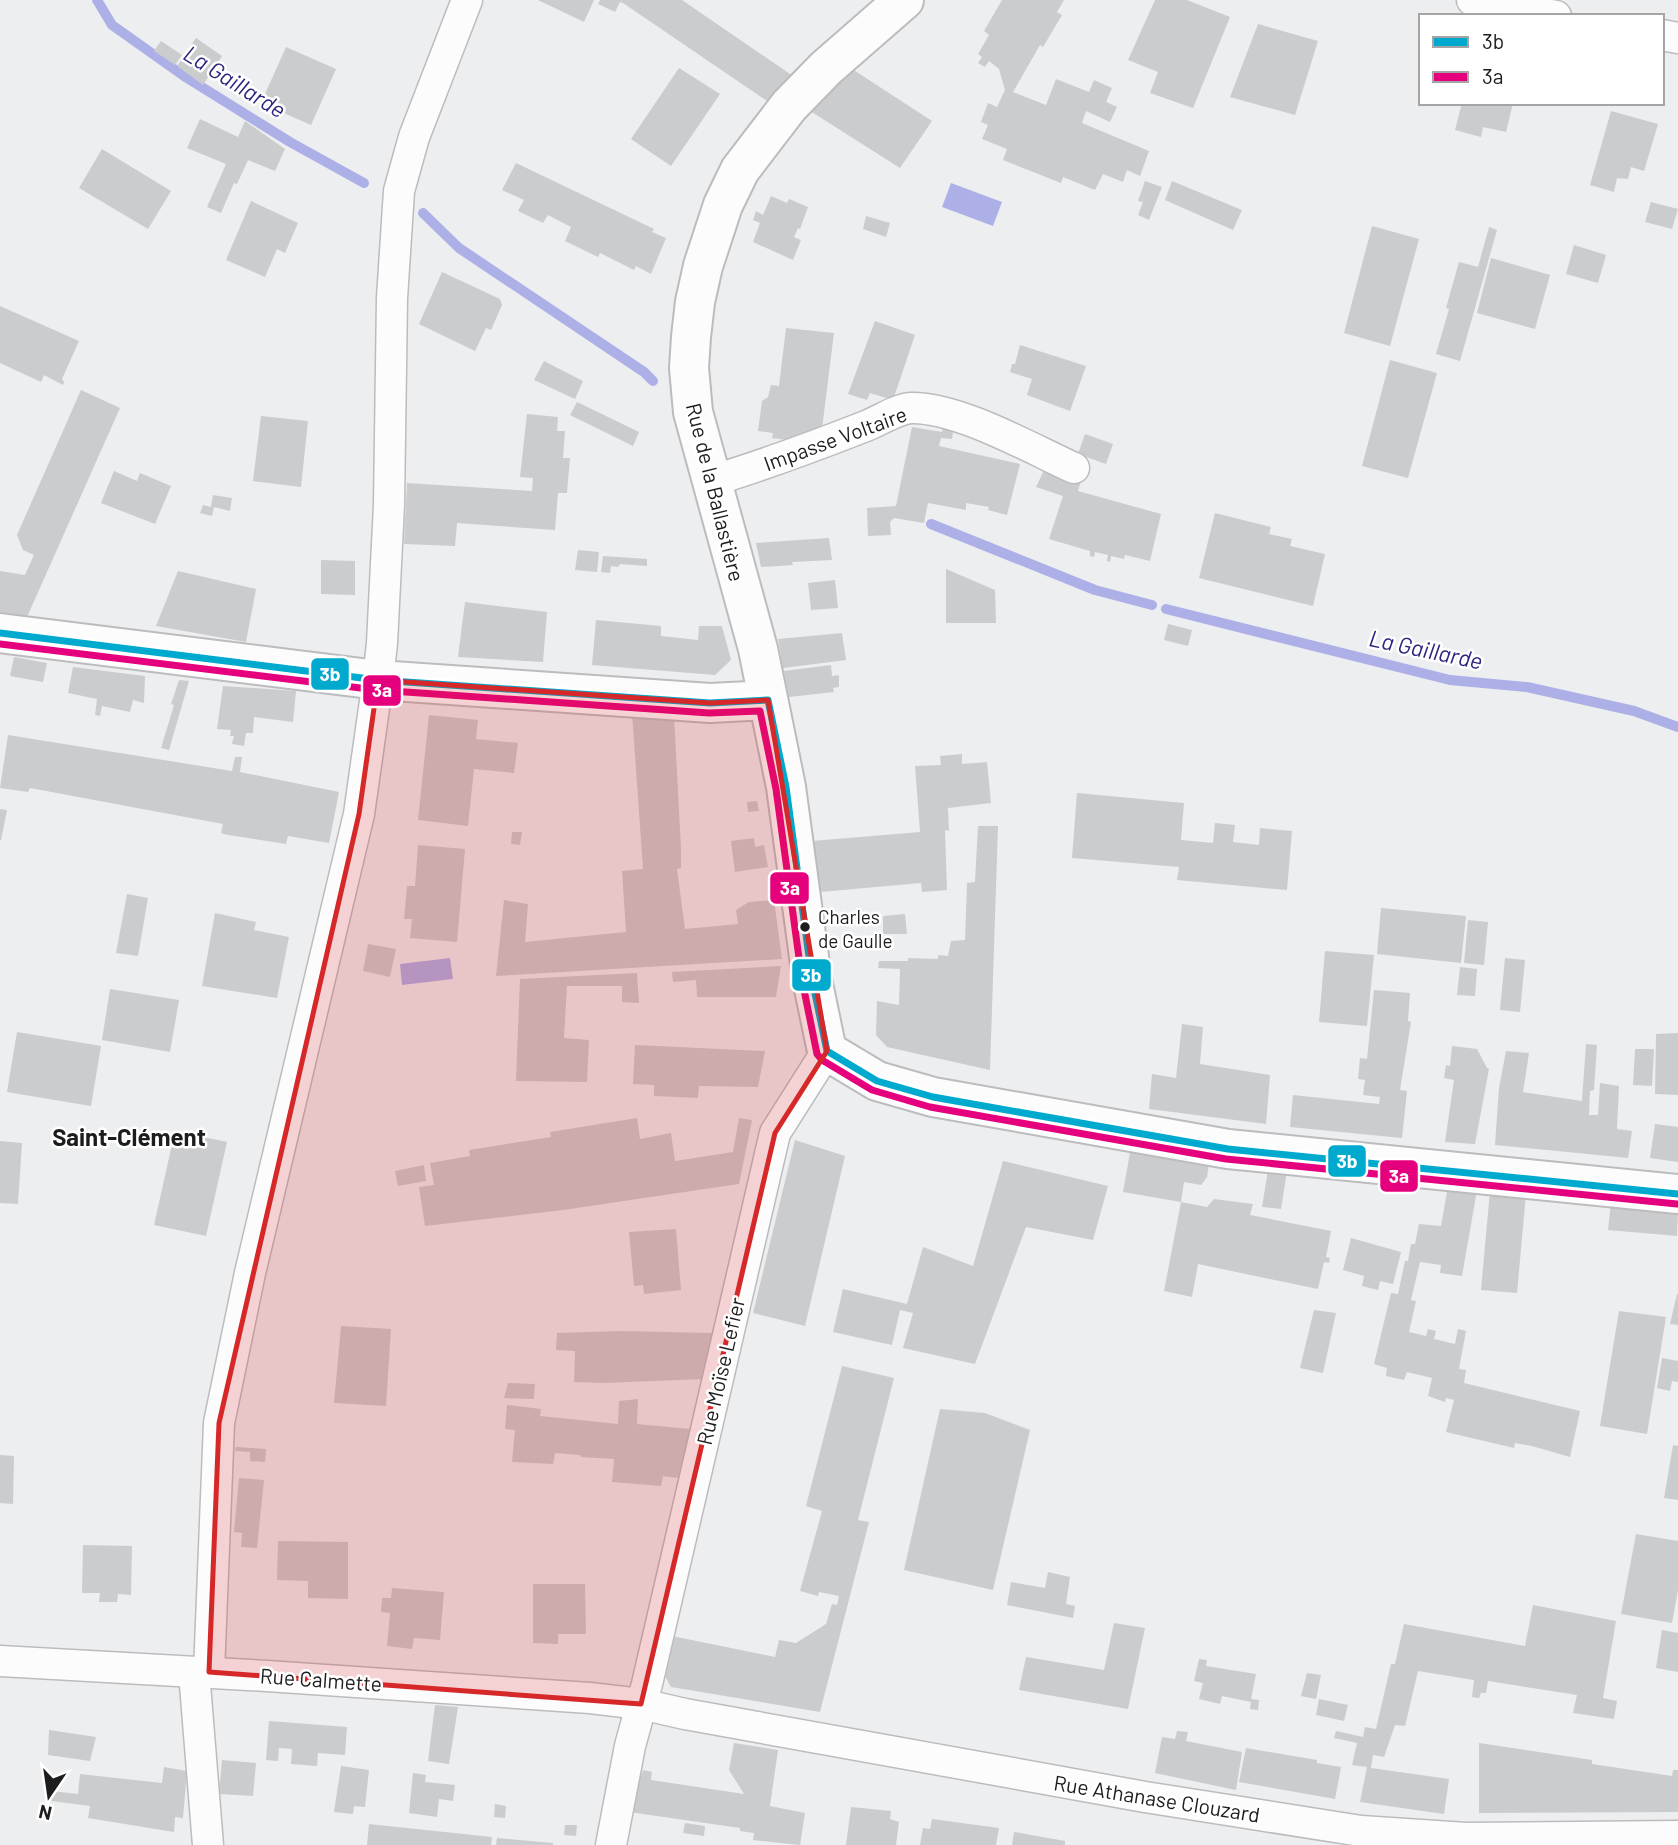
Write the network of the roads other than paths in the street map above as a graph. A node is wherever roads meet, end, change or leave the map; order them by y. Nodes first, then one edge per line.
1 (467, 0) edge
2 (904, 0) edge
3 (1472, 0) edge
4 (1546, 14) edge
5 (1074, 468) dead end
6 (711, 481) junction
7 (0, 633) edge
8 (378, 680) junction
9 (768, 700) junction
10 (827, 1051) junction
11 (1678, 1194) edge
12 (0, 1661) edge
13 (202, 1672) junction
14 (641, 1704) junction
15 (1678, 1836) edge
16 (208, 1845) edge
17 (611, 1845) edge

1 - 8 street
2 - 6 street, Rue de la Ballastière
3 - 4 street
5 - 6 street, Impasse Voltaire
6 - 9 street, Rue de la Ballastière
7 - 8 street
8 - 9 street
8 - 13 street
9 - 10 street, Rue de la Ballastière
10 - 11 street
10 - 14 street, Rue Moïse Lefier
12 - 13 street, Rue Calmette
13 - 14 street, Rue Calmette
13 - 16 street
14 - 15 street, Rue Athanase Clouzard
14 - 17 street, Rue Moïse Lefier

